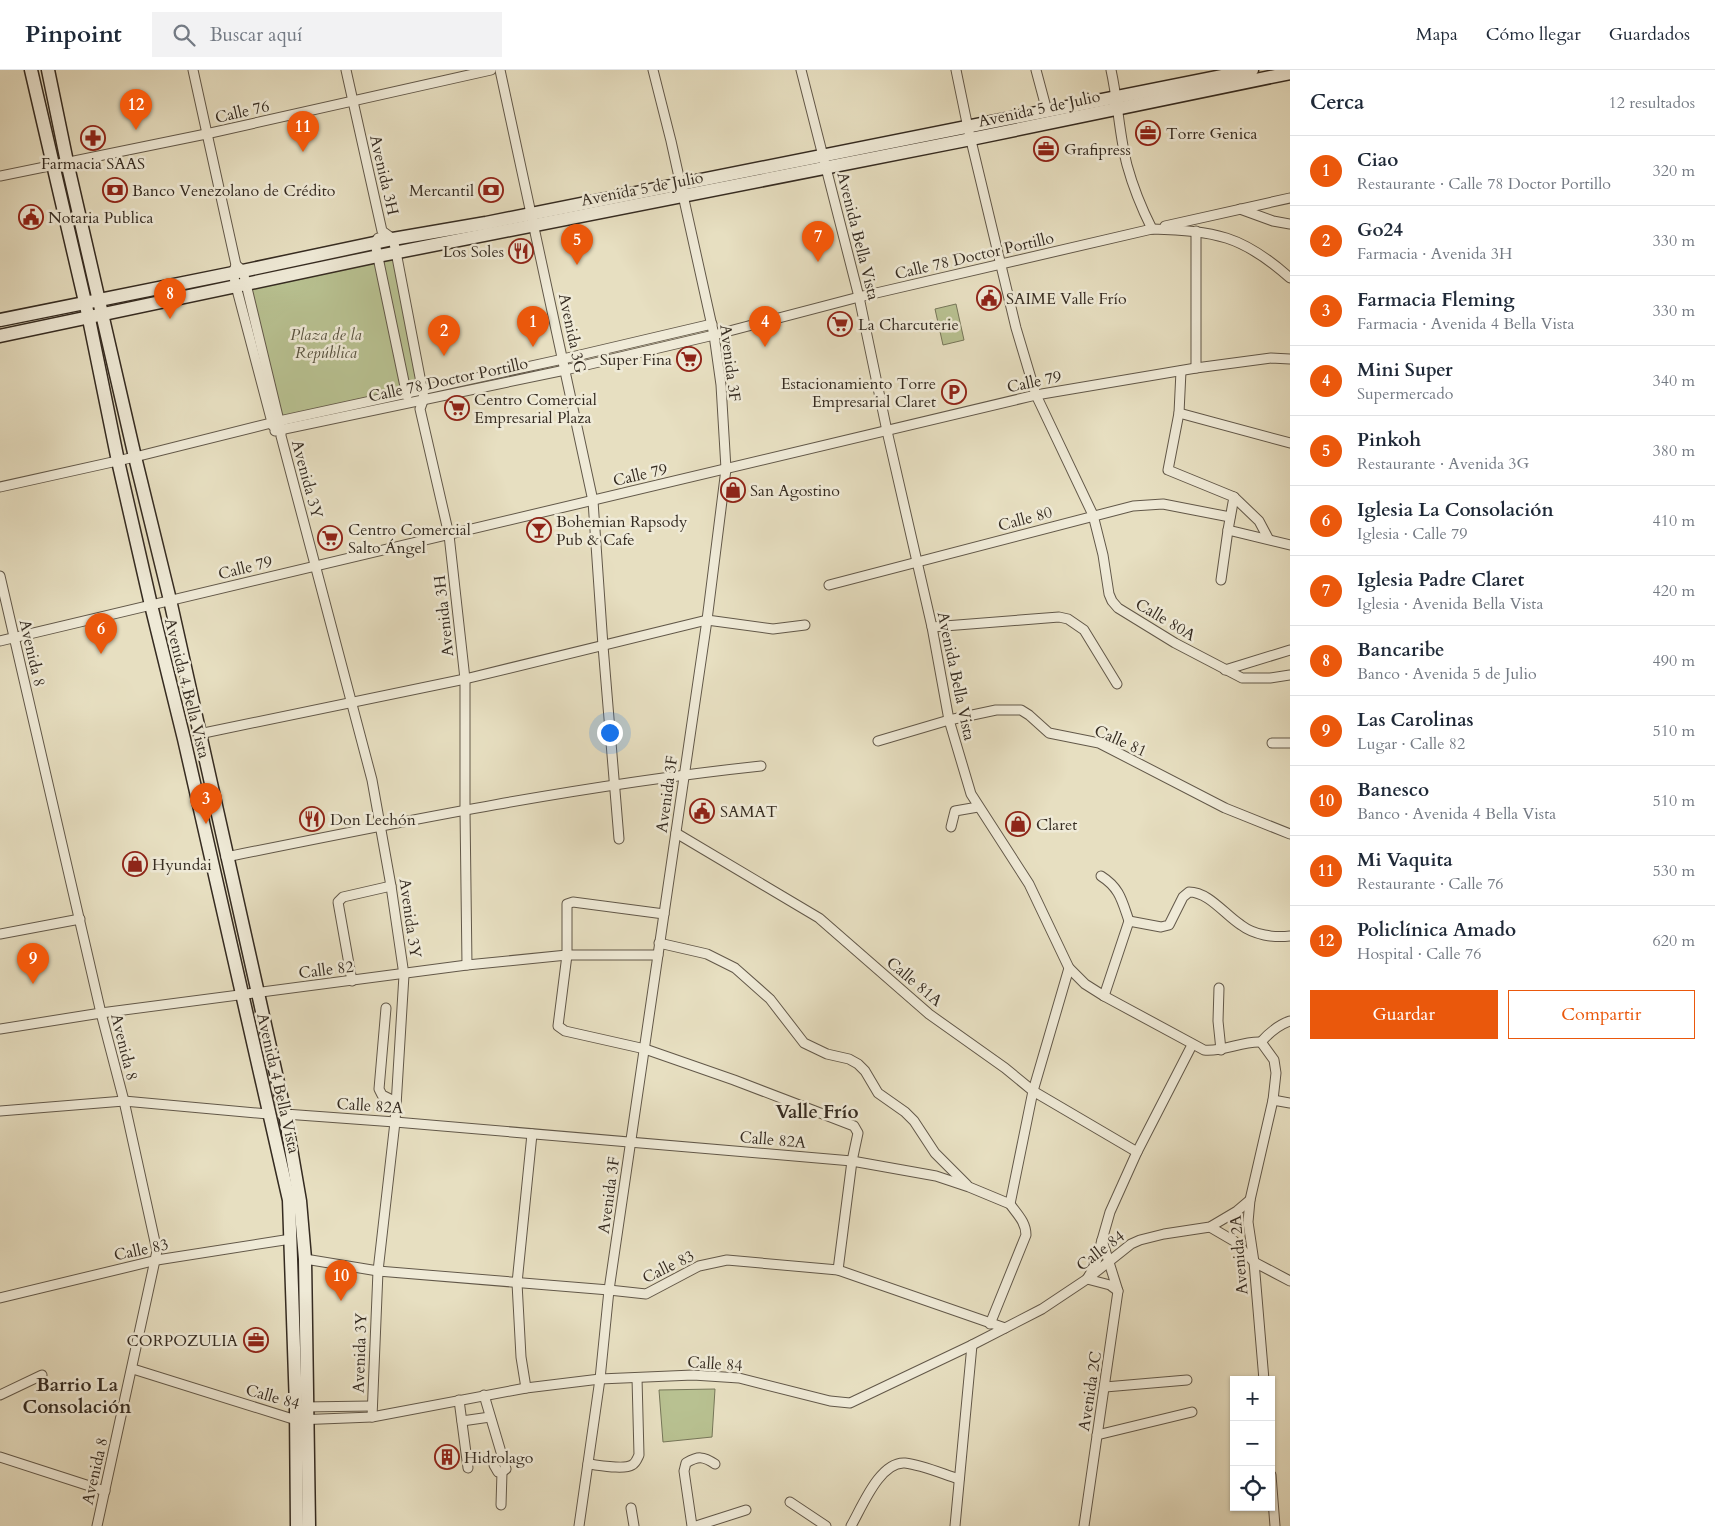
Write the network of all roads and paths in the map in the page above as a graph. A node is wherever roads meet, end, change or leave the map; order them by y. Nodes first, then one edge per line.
1 (31, 70) edge
2 (48, 70) edge
3 (193, 70) edge
4 (346, 70) edge
5 (490, 70) edge
6 (500, 70) edge
7 (653, 70) edge
8 (801, 70) edge
9 (956, 70) edge
10 (1036, 70) edge
11 (1111, 70) edge
12 (1252, 70) edge
13 (1222, 73) edge
14 (1290, 73) edge
15 (353, 101) junction
16 (1117, 103) junction
17 (1047, 112) junction
18 (206, 134) junction
19 (970, 134) junction
20 (67, 162) junction
21 (825, 162) junction
22 (54, 164) junction
23 (0, 176) edge
24 (682, 191) junction
25 (1290, 198) edge
26 (1239, 209) junction
27 (533, 220) junction
28 (1290, 224) edge
29 (1152, 229) junction
30 (382, 231) junction
31 (1196, 231) junction
32 (393, 239) junction
33 (377, 250) junction
34 (396, 252) junction
35 (1001, 264) junction
36 (239, 276) junction
37 (1290, 278) edge
38 (859, 297) junction
39 (99, 300) junction
40 (85, 303) junction
41 (102, 316) junction
42 (89, 319) junction
43 (0, 320) edge
44 (712, 324) junction
45 (714, 335) junction
46 (0, 336) edge
47 (563, 359) junction
48 (1290, 359) edge
49 (1196, 368) junction
50 (566, 370) junction
51 (1181, 370) junction
52 (422, 389) junction
53 (406, 392) junction
54 (1036, 395) junction
55 (424, 398) junction
56 (408, 402) junction
57 (420, 409) junction
58 (1178, 413) junction
59 (278, 428) junction
60 (887, 431) junction
61 (1290, 443) edge
62 (135, 457) junction
63 (118, 461) junction
64 (726, 469) junction
65 (0, 487) edge
66 (1234, 497) junction
67 (593, 501) junction
68 (1093, 516) junction
69 (1230, 517) junction
70 (1228, 530) junction
71 (449, 535) junction
72 (1268, 538) junction
73 (1290, 545) edge
74 (917, 561) junction
75 (316, 565) junction
76 (0, 576) edge
77 (1221, 580) dead end
78 (829, 585) dead end
79 (170, 600) junction
80 (151, 605) junction
81 (707, 620) junction
82 (805, 625) dead end
83 (932, 627) junction
84 (14, 638) junction
85 (0, 641) edge
86 (602, 646) junction
87 (1290, 650) edge
88 (1225, 670) junction
89 (1290, 675) edge
90 (465, 679) junction
91 (1116, 684) dead end
92 (351, 704) junction
93 (949, 720) junction
94 (199, 734) junction
95 (878, 741) dead end
96 (1272, 743) dead end
97 (1290, 743) edge
98 (762, 766) dead end
99 (683, 774) junction
100 (614, 784) junction
101 (978, 806) junction
102 (465, 810) junction
103 (381, 826) junction
104 (951, 827) dead end
105 (676, 833) junction
106 (1290, 834) edge
107 (619, 839) dead end
108 (226, 857) junction
109 (1101, 876) dead end
110 (392, 886) junction
111 (664, 914) junction
112 (80, 919) junction
113 (1129, 921) junction
114 (0, 934) edge
115 (1290, 936) edge
116 (660, 943) junction
117 (567, 955) junction
118 (658, 955) junction
119 (467, 966) junction
120 (1068, 968) junction
121 (404, 974) junction
122 (352, 981) junction
123 (1219, 988) dead end
124 (259, 992) junction
125 (242, 994) junction
126 (1104, 996) junction
127 (386, 1008) dead end
128 (101, 1013) junction
129 (1290, 1022) edge
130 (0, 1029) edge
131 (1261, 1042) junction
132 (1192, 1045) junction
133 (645, 1049) junction
134 (1221, 1050) junction
135 (1033, 1091) junction
136 (1273, 1100) junction
137 (124, 1101) junction
138 (396, 1102) junction
139 (1290, 1103) edge
140 (0, 1111) edge
141 (268, 1114) junction
142 (285, 1114) junction
143 (395, 1122) junction
144 (532, 1134) junction
145 (631, 1142) junction
146 (1137, 1152) junction
147 (852, 1161) junction
148 (969, 1186) junction
149 (1250, 1200) junction
150 (1010, 1204) junction
151 (1210, 1227) junction
152 (291, 1239) junction
153 (1102, 1240) junction
154 (305, 1259) junction
155 (157, 1260) junction
156 (1109, 1261) junction
157 (1254, 1262) junction
158 (838, 1270) junction
159 (378, 1271) junction
160 (1087, 1279) junction
161 (1290, 1281) edge
162 (517, 1283) junction
163 (609, 1290) junction
164 (1118, 1291) junction
165 (0, 1298) edge
166 (990, 1324) junction
167 (1006, 1328) junction
168 (972, 1345) junction
169 (133, 1369) junction
170 (42, 1375) dead end
171 (1264, 1376) edge
172 (637, 1378) junction
173 (600, 1379) junction
174 (1187, 1380) dead end
175 (1105, 1387) junction
176 (526, 1388) junction
177 (0, 1395) edge
178 (484, 1395) junction
179 (459, 1400) junction
180 (372, 1406) junction
181 (1192, 1412) dead end
182 (302, 1414) junction
183 (372, 1417) junction
184 (490, 1417) junction
185 (462, 1421) junction
186 (1097, 1435) junction
187 (0, 1457) edge
188 (588, 1464) junction
189 (715, 1464) dead end
190 (494, 1465) dead end
191 (468, 1468) dead end
192 (502, 1472) junction
193 (958, 1479) junction
194 (105, 1492) junction
195 (790, 1502) dead end
196 (501, 1505) dead end
197 (631, 1508) dead end
198 (746, 1510) dead end
199 (1274, 1511) edge
200 (97, 1526) edge
201 (297, 1526) edge
202 (309, 1526) edge
203 (578, 1526) edge
204 (634, 1526) edge
205 (692, 1526) edge
206 (696, 1526) edge
207 (826, 1526) edge
208 (851, 1526) edge
209 (955, 1526) edge
210 (1084, 1526) edge
211 (1275, 1526) edge

1 - 22 street, Avenida 4 Bella Vista
2 - 20 street, Avenida 4 Bella Vista
3 - 18 street, Avenida 3Y
4 - 15 street, Avenida 3H
5 - 15 street, Calle 76
6 - 27 street, Avenida 3G
7 - 24 street, Avenida 3F
8 - 21 street, Avenida Bella Vista
9 - 19 street, Calle 80A
10 - 17 street
11 - 16 street
12 - 13 street, Avenida 5 de Julio
13 - 16 street, Avenida 5 de Julio
14 - 16 street, Avenida 5 de Julio
15 - 18 street, Calle 76
15 - 30 street, Avenida 3H
16 - 17 street, Avenida 5 de Julio
16 - 19 street, Avenida 5 de Julio
16 - 29 street
17 - 19 street, Avenida 5 de Julio
18 - 20 street, Calle 76
18 - 36 street, Avenida 3Y
19 - 21 street, Avenida 5 de Julio
19 - 35 street, Calle 80A
20 - 22 street, Calle 76
20 - 39 street, Avenida 4 Bella Vista
21 - 24 street, Avenida 5 de Julio
21 - 38 street, Avenida Bella Vista
22 - 23 street, Calle 76
22 - 40 street, Avenida 4 Bella Vista
24 - 27 street, Avenida 5 de Julio
24 - 44 street, Avenida 3F
25 - 26 street
26 - 28 street
26 - 29 street
27 - 32 street, Avenida 5 de Julio
27 - 34 street, Avenida 5 de Julio
27 - 47 street, Avenida 3G
29 - 31 street, Calle 78 Doctor Portillo
29 - 35 street, Calle 78 Doctor Portillo
30 - 32 street, Avenida 3H
30 - 33 street
31 - 37 street, Calle 78 Doctor Portillo
31 - 49 street
32 - 33 street, Avenida 5 de Julio
32 - 34 street, Avenida 3H
33 - 34 street, Avenida 5 de Julio
33 - 36 street, Avenida 5 de Julio
33 - 53 street
34 - 52 street, Avenida 3H
35 - 38 street, Calle 78 Doctor Portillo
35 - 54 street, Calle 80A
36 - 39 street, Avenida 5 de Julio
36 - 41 street, Avenida 5 de Julio
36 - 59 street, Avenida 3Y
38 - 45 street, Calle 78 Doctor Portillo
38 - 60 street, Avenida Bella Vista
39 - 40 street, Avenida 5 de Julio
39 - 41 street, Avenida 4 Bella Vista
40 - 42 street, Avenida 4 Bella Vista
40 - 43 street, Avenida 5 de Julio
41 - 42 street, Avenida 5 de Julio
41 - 62 street, Avenida 4 Bella Vista
42 - 46 street, Avenida 5 de Julio
42 - 63 street, Avenida 4 Bella Vista
44 - 45 street, Avenida 3F
44 - 47 street, Calle 78 Doctor Portillo
45 - 50 street, Calle 78 Doctor Portillo
45 - 64 street, Avenida 3F
47 - 50 street, Avenida 3G
47 - 52 street, Calle 78 Doctor Portillo
48 - 49 street, Calle 79
49 - 51 street, Calle 79
50 - 55 street, Calle 78 Doctor Portillo
50 - 67 street, Avenida 3G
51 - 54 street, Calle 79
51 - 58 street
52 - 53 street, Calle 78 Doctor Portillo
52 - 55 street, Avenida 3H
53 - 56 street
53 - 59 street, Calle 78 Doctor Portillo
54 - 60 street, Calle 79
54 - 68 street, Calle 80A
55 - 56 street, Calle 78 Doctor Portillo
55 - 57 street
56 - 57 street
56 - 59 street, Calle 78 Doctor Portillo
57 - 71 street, Avenida 3H
58 - 61 street
58 - 66 street
59 - 62 street, Calle 78 Doctor Portillo
59 - 75 street, Avenida 3Y
60 - 64 street, Calle 79
60 - 74 street, Avenida Bella Vista
62 - 63 street, Calle 78 Doctor Portillo
62 - 79 street, Avenida 4 Bella Vista
63 - 65 street, Calle 78 Doctor Portillo
63 - 80 street, Avenida 4 Bella Vista
64 - 67 street, Calle 79
64 - 81 street, Avenida 3F
66 - 69 street
66 - 72 street
67 - 71 street, Calle 79
67 - 86 street, Avenida 3G
68 - 69 street, Calle 80
68 - 74 street, Calle 80
68 - 88 street, Calle 80A
69 - 70 street
70 - 72 street
70 - 77 street
71 - 75 street, Calle 79
71 - 90 street, Avenida 3H
72 - 73 street
74 - 78 street, Calle 80
74 - 83 street, Avenida Bella Vista
75 - 79 street, Calle 79
75 - 92 street, Avenida 3Y
76 - 84 street, Avenida 8
79 - 80 street, Calle 79
79 - 94 street, Avenida 4 Bella Vista
80 - 84 street, Calle 79
80 - 125 street, Avenida 4 Bella Vista
81 - 82 street
81 - 86 street
81 - 99 street, Avenida 3F
83 - 91 street
83 - 93 street, Avenida Bella Vista
84 - 85 street, Calle 79
84 - 112 street, Avenida 8
86 - 90 street
86 - 100 street, Avenida 3G
87 - 88 street
88 - 89 street, Calle 80A
90 - 92 street
90 - 102 street, Avenida 3H
92 - 94 street
92 - 103 street, Avenida 3Y
93 - 95 street, Calle 81
93 - 101 street, Avenida Bella Vista
93 - 106 street, Calle 81
94 - 108 street, Avenida 4 Bella Vista
96 - 97 street
98 - 99 street
99 - 100 street
99 - 105 street, Avenida 3F
100 - 102 street
100 - 107 street, Avenida 3G
101 - 104 street
101 - 120 street, Avenida Bella Vista
102 - 103 street
102 - 119 street, Avenida 3H
103 - 108 street
103 - 110 street, Avenida 3Y
105 - 111 street, Avenida 3F
105 - 135 street, Calle 81A
108 - 124 street, Avenida 4 Bella Vista
109 - 113 street
110 - 121 street, Avenida 3Y
110 - 122 street
111 - 116 street, Avenida 3F
111 - 117 street
112 - 114 street
112 - 128 street, Avenida 8
113 - 115 street
113 - 126 street
116 - 118 street, Avenida 3F
116 - 148 street
117 - 118 street, Calle 82
117 - 119 street, Calle 82
117 - 133 street
118 - 133 street, Avenida 3F
119 - 121 street, Calle 82
120 - 126 street, Avenida Bella Vista
120 - 135 street
121 - 122 street, Calle 82
121 - 138 street, Avenida 3Y
122 - 124 street, Calle 82
123 - 134 street
124 - 125 street, Calle 82
124 - 142 street, Avenida 4 Bella Vista
125 - 128 street, Calle 82
125 - 141 street, Avenida 4 Bella Vista
126 - 132 street, Avenida Bella Vista
127 - 138 street
128 - 130 street, Calle 82
128 - 137 street, Avenida 8
129 - 131 street
131 - 134 street, Avenida Bella Vista
131 - 136 street, Avenida 2A
132 - 134 street, Avenida Bella Vista
132 - 146 street
133 - 145 street, Avenida 3F
133 - 147 street
135 - 146 street, Calle 81A
135 - 150 street
136 - 139 street
136 - 149 street, Avenida 2A
137 - 140 street
137 - 141 street
137 - 155 street, Avenida 8
138 - 143 street, Avenida 3Y
141 - 152 street, Avenida 4 Bella Vista
142 - 143 street, Calle 82A
142 - 154 street, Avenida 4 Bella Vista
143 - 144 street, Calle 82A
143 - 159 street, Avenida 3Y
144 - 145 street, Calle 82A
144 - 162 street
145 - 147 street, Calle 82A
145 - 163 street, Avenida 3F
146 - 153 street
147 - 148 street, Calle 82A
147 - 158 street
148 - 150 street, Calle 82A
149 - 151 street, Calle 84
149 - 157 street, Avenida 2A
150 - 166 street
151 - 156 street, Calle 84
151 - 157 street
152 - 155 street, Calle 83
152 - 182 street, Avenida 4 Bella Vista
153 - 156 street, Avenida 2C
153 - 160 street
154 - 159 street, Calle 83
154 - 182 street, Avenida 4 Bella Vista
155 - 165 street, Calle 83
155 - 169 street, Avenida 8
156 - 160 street, Calle 84
156 - 164 street, Avenida 2C
157 - 161 street
157 - 171 street, Avenida 2A
158 - 163 street, Calle 83
158 - 166 street, Calle 83
159 - 162 street, Calle 83
159 - 180 street, Avenida 3Y
160 - 164 street
160 - 167 street, Calle 84
162 - 163 street, Calle 83
162 - 176 street
163 - 173 street, Avenida 3F
164 - 175 street, Avenida 2C
166 - 167 street, Calle 83
167 - 168 street, Calle 84
168 - 172 street, Calle 84
168 - 193 street
169 - 182 street, Calle 84
169 - 194 street, Avenida 8
170 - 177 street
172 - 173 street, Calle 84
172 - 188 street
173 - 176 street, Calle 84
173 - 188 street, Avenida 3F
174 - 175 street
175 - 186 street, Avenida 2C
176 - 178 street, Calle 84
178 - 179 street, Calle 84
178 - 184 street
179 - 183 street, Calle 84
179 - 185 street
180 - 182 street, Calle 84
180 - 183 street, Avenida 3Y
181 - 186 street
182 - 183 street, Calle 84
182 - 201 street, Avenida 4 Bella Vista
182 - 202 street, Avenida 4 Bella Vista
184 - 185 street
184 - 192 street
185 - 191 street
186 - 210 street, Avenida 2C
187 - 194 street
188 - 203 street, Avenida 3F
189 - 205 street
190 - 192 street
192 - 196 street
193 - 208 street
193 - 209 street
194 - 200 street, Avenida 8
195 - 207 street
197 - 204 street
198 - 206 street
199 - 211 street

